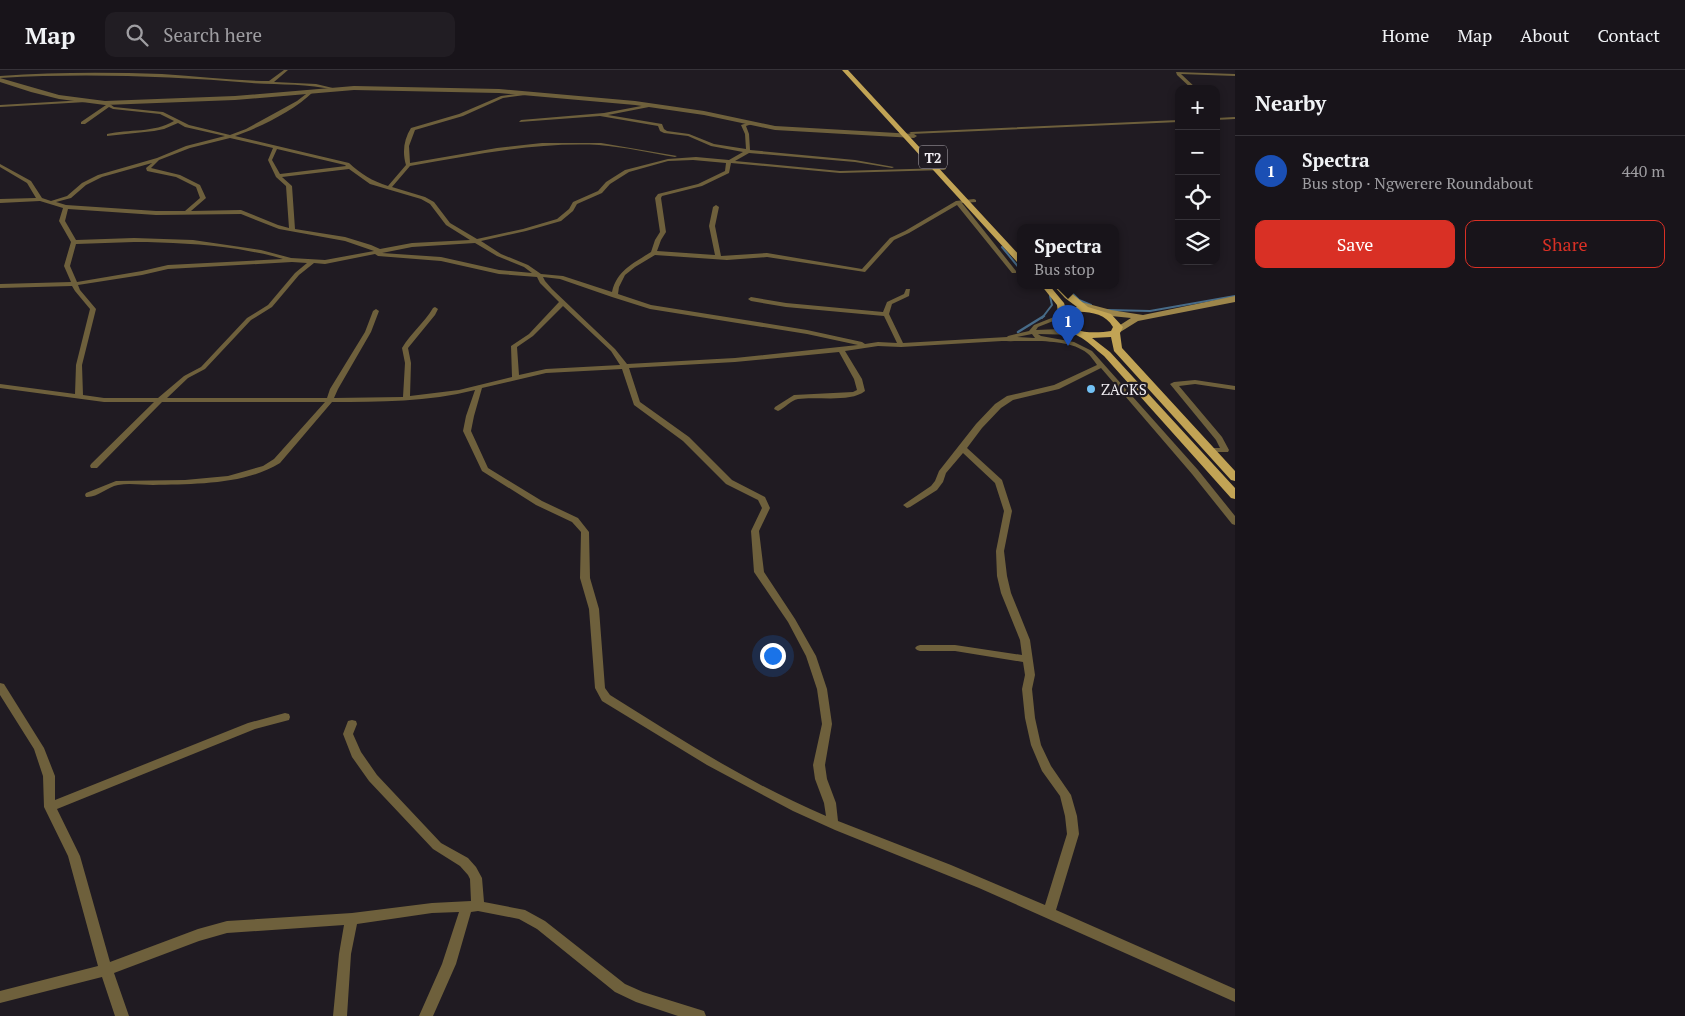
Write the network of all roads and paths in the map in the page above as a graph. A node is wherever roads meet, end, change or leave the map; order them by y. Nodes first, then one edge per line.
1 (286, 70) edge
2 (845, 70) edge
3 (853, 70) edge
4 (39, 71) edge
5 (1176, 72) edge
6 (1235, 75) edge
7 (0, 78) edge
8 (270, 83) junction
9 (1191, 85) edge
10 (335, 89) junction
11 (311, 92) junction
12 (524, 94) junction
13 (85, 101) junction
14 (24, 105) junction
15 (106, 105) junction
16 (652, 105) junction
17 (0, 106) edge
18 (0, 112) edge
19 (598, 114) junction
20 (1235, 118) edge
21 (1220, 119) edge
22 (178, 121) junction
23 (520, 121) dead end
24 (83, 122) dead end
25 (1175, 122) edge
26 (750, 123) junction
27 (109, 135) dead end
28 (910, 135) junction
29 (229, 137) junction
30 (275, 148) junction
31 (748, 152) junction
32 (696, 158) junction
33 (159, 159) junction
34 (730, 162) junction
35 (0, 165) edge
36 (408, 165) junction
37 (351, 167) junction
38 (944, 169) junction
39 (907, 170) junction
40 (935, 170) junction
41 (278, 176) junction
42 (389, 188) junction
43 (40, 199) junction
44 (0, 201) edge
45 (974, 201) junction
46 (52, 202) junction
47 (961, 202) junction
48 (66, 207) junction
49 (716, 207) dead end
50 (187, 212) junction
51 (995, 222) dead end
52 (292, 229) junction
53 (475, 241) junction
54 (74, 242) junction
55 (379, 251) junction
56 (654, 253) junction
57 (365, 254) junction
58 (718, 257) junction
59 (1017, 257) edge
60 (292, 260) junction
61 (312, 262) junction
62 (1014, 272) dead end
63 (539, 275) junction
64 (75, 284) junction
65 (0, 286) edge
66 (1048, 289) edge
67 (1061, 289) edge
68 (908, 290) dead end
69 (614, 296) junction
70 (751, 299) dead end
71 (1235, 299) edge
72 (563, 302) junction
73 (1077, 303) junction
74 (436, 309) dead end
75 (1090, 310) junction
76 (376, 311) dead end
77 (1111, 313) junction
78 (886, 314) junction
79 (1060, 315) junction
80 (1147, 317) junction
81 (1032, 331) junction
82 (1116, 332) junction
83 (1080, 333) junction
84 (1002, 339) junction
85 (1047, 340) junction
86 (878, 344) junction
87 (901, 345) junction
88 (841, 350) junction
89 (1102, 365) junction
90 (625, 366) junction
91 (516, 377) junction
92 (0, 386) edge
93 (479, 388) junction
94 (1235, 388) edge
95 (78, 397) junction
96 (406, 399) junction
97 (160, 400) junction
98 (330, 400) junction
99 (778, 409) dead end
100 (963, 448) junction
101 (1209, 450) junction
102 (94, 466) dead end
103 (1235, 478) edge
104 (89, 495) dead end
105 (1235, 495) edge
106 (907, 505) dead end
107 (1235, 522) edge
108 (920, 648) dead end
109 (1028, 660) junction
110 (0, 687) edge
111 (285, 717) dead end
112 (352, 724) dead end
113 (50, 806) junction
114 (833, 824) junction
115 (472, 906) junction
116 (1049, 914) junction
117 (352, 919) junction
118 (106, 970) junction
119 (1235, 996) edge
120 (0, 997) edge
121 (122, 1016) edge
122 (340, 1016) edge
123 (426, 1016) edge
124 (699, 1016) edge

1 - 8 street
2 - 28 main road, T2
3 - 28 main road, T2
4 - 7 street
4 - 8 street
5 - 6 street
5 - 9 street
7 - 13 street
8 - 10 street
10 - 11 street
10 - 12 street
11 - 15 street
11 - 29 street
12 - 16 street
12 - 36 street
13 - 14 street
13 - 15 street
14 - 17 street
14 - 18 street
15 - 22 street
15 - 24 street
16 - 19 street
16 - 26 street
19 - 23 street
19 - 31 street
20 - 21 street
22 - 27 street
22 - 29 street
25 - 28 street
26 - 28 street
26 - 31 street
28 - 38 main road, T2
28 - 40 main road, T2
29 - 30 street
29 - 33 street
30 - 37 street
30 - 41 street
31 - 34 street
31 - 39 street
32 - 34 street
32 - 36 street
32 - 53 street
33 - 46 street
33 - 50 street
34 - 39 street
34 - 56 street
35 - 43 street
36 - 42 street
37 - 41 street
37 - 42 street
38 - 40 street
38 - 45 main road, T2
39 - 40 street
40 - 47 main road, T2
41 - 52 street
42 - 53 street
43 - 44 street
43 - 46 street
45 - 47 street
45 - 51 main road, T2
46 - 48 street
47 - 58 street
47 - 59 main road, T2
47 - 62 street
48 - 50 street
48 - 54 street
49 - 58 street
50 - 52 street
52 - 55 street
53 - 55 street
53 - 63 street
54 - 60 street
54 - 64 street
55 - 57 street
56 - 58 street
56 - 69 street
57 - 61 street
57 - 63 street
60 - 61 street
60 - 64 street
61 - 97 street
63 - 69 street
63 - 72 street
64 - 65 street
64 - 95 street
66 - 79 main road
67 - 73 main road
68 - 78 street
69 - 86 street
70 - 78 street
71 - 80 main road
72 - 90 street
72 - 91 street
73 - 75 main road
73 - 77 main road
74 - 96 street
75 - 77 main road
75 - 79 main road
75 - 82 main road
76 - 98 street
77 - 80 main road
78 - 87 street
79 - 81 street
79 - 83 main road
80 - 82 main road
81 - 83 street
81 - 84 street
81 - 85 street
82 - 83 main road
82 - 101 main road
83 - 105 main road
84 - 85 street
84 - 87 street
85 - 89 street
86 - 87 street
86 - 88 street
88 - 90 street
88 - 99 street
89 - 100 street
89 - 107 street
90 - 91 street
90 - 114 street
91 - 93 street
92 - 95 street
93 - 96 street
93 - 114 street
94 - 101 street
95 - 97 street
96 - 98 street
97 - 98 street
97 - 102 street
98 - 104 street
100 - 106 street
100 - 109 street
101 - 103 main road
108 - 109 street
109 - 116 street
110 - 113 street
111 - 113 street
112 - 115 street
113 - 118 street
114 - 116 street
115 - 117 street
115 - 123 street
115 - 124 street
116 - 119 street
117 - 118 street
117 - 122 street
118 - 120 street
118 - 121 street

